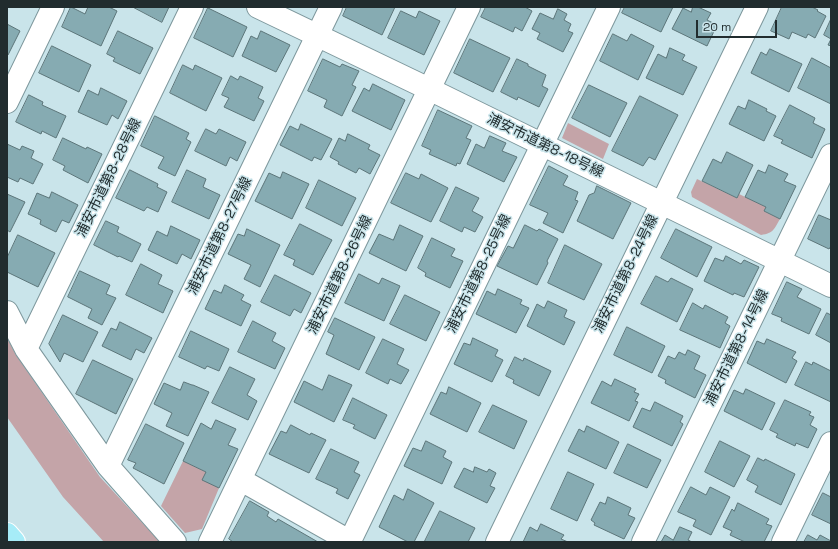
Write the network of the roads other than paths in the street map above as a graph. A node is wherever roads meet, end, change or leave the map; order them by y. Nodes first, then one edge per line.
1 (53, 7) edge
2 (192, 7) edge
3 (258, 7) edge
4 (331, 7) edge
5 (469, 7) edge
6 (609, 7) edge
7 (757, 7) edge
8 (317, 36) junction
9 (429, 89) junction
10 (7, 102) edge
11 (542, 145) junction
12 (831, 154) edge
13 (661, 202) junction
14 (780, 261) junction
15 (831, 286) edge
16 (7, 312) edge
17 (26, 349) junction
18 (831, 443) edge
19 (108, 466) junction
20 (240, 480) junction
21 (7, 534) edge
22 (14, 542) edge
23 (175, 542) edge
24 (210, 542) edge
25 (350, 542) edge
26 (497, 542) edge
27 (643, 542) edge
28 (782, 542) edge

1 - 10 street
2 - 17 street, 浦安市道第8-28号線
3 - 8 street, 浦安市道第8-18号線
4 - 8 street, 浦安市道第8-27号線
5 - 9 street, 浦安市道第8-26号線
6 - 11 street, 浦安市道第8-25号線
7 - 13 street, 浦安市道第8-24号線
8 - 9 street, 浦安市道第8-18号線
8 - 19 street, 浦安市道第8-27号線
9 - 11 street, 浦安市道第8-18号線
9 - 20 street, 浦安市道第8-26号線
11 - 13 street, 浦安市道第8-18号線
11 - 25 street, 浦安市道第8-25号線
12 - 14 street, 浦安市道第8-14号線
13 - 14 street, 浦安市道第8-18号線
13 - 26 street, 浦安市道第8-24号線
14 - 15 street, 浦安市道第8-18号線
14 - 27 street, 浦安市道第8-14号線
16 - 17 street
17 - 19 street
18 - 28 street
19 - 23 street
20 - 24 street, 浦安市道第8-26号線
20 - 25 street
21 - 22 highway

